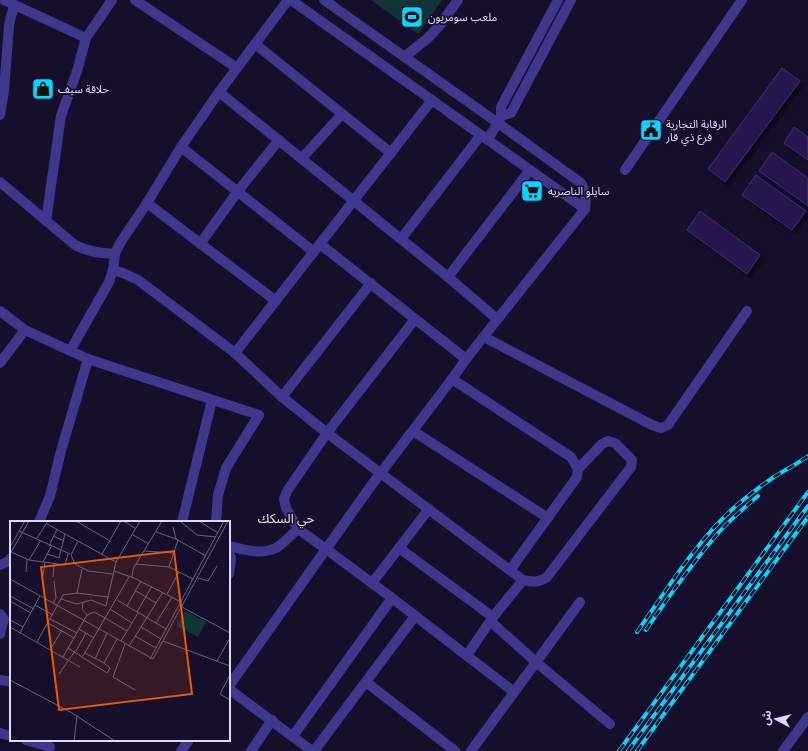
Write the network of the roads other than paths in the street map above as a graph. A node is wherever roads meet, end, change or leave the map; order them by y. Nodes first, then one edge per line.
1 (4, 0) edge
2 (112, 0) edge
3 (135, 0) edge
4 (289, 0) edge
5 (324, 0) edge
6 (458, 0) edge
7 (558, 0) edge
8 (571, 0) edge
9 (742, 0) edge
10 (14, 5) junction
11 (86, 38) junction
12 (255, 44) junction
13 (404, 57) junction
14 (237, 68) junction
15 (219, 92) junction
16 (432, 100) junction
17 (342, 114) junction
18 (0, 116) edge
19 (500, 119) junction
20 (484, 137) junction
21 (279, 140) junction
22 (181, 147) junction
23 (391, 153) junction
24 (302, 158) junction
25 (530, 170) junction
26 (625, 170) dead end
27 (0, 182) edge
28 (238, 191) junction
29 (354, 201) junction
30 (146, 203) junction
31 (585, 209) junction
32 (46, 221) junction
33 (401, 239) junction
34 (200, 244) junction
35 (317, 248) junction
36 (115, 254) junction
37 (113, 270) junction
38 (448, 278) junction
39 (371, 283) junction
40 (276, 301) junction
41 (0, 311) edge
42 (747, 312) dead end
43 (415, 319) junction
44 (497, 319) junction
45 (25, 330) junction
46 (484, 337) junction
47 (70, 350) junction
48 (235, 353) junction
49 (88, 358) junction
50 (466, 359) junction
51 (0, 363) edge
52 (452, 379) junction
53 (282, 397) junction
54 (212, 400) junction
55 (413, 431) junction
56 (327, 433) junction
57 (578, 469) junction
58 (381, 473) junction
59 (429, 509) junction
60 (548, 518) junction
61 (39, 521) edge
62 (182, 521) edge
63 (216, 521) edge
64 (298, 530) junction
65 (230, 546) edge
66 (399, 548) junction
67 (326, 549) junction
68 (230, 556) edge
69 (10, 559) edge
70 (0, 565) edge
71 (230, 566) edge
72 (510, 570) junction
73 (523, 580) junction
74 (372, 583) junction
75 (392, 598) junction
76 (580, 602) dead end
77 (0, 614) edge
78 (415, 616) junction
79 (492, 619) junction
80 (0, 634) edge
81 (467, 656) junction
82 (536, 662) junction
83 (0, 680) edge
84 (10, 682) edge
85 (366, 682) junction
86 (230, 686) edge
87 (230, 688) edge
88 (514, 692) junction
89 (808, 717) edge
90 (272, 720) junction
91 (610, 724) dead end
92 (0, 733) edge
93 (10, 736) edge
94 (293, 736) junction
95 (29, 741) edge
96 (188, 741) edge
97 (50, 747) dead end
98 (181, 751) edge
99 (251, 751) edge
100 (313, 751) edge
101 (455, 751) edge
102 (471, 751) edge
103 (783, 751) edge

1 - 10 street
2 - 11 street
3 - 14 street
4 - 12 street
4 - 16 street
5 - 13 street
6 - 13 street
7 - 19 street
8 - 19 street
9 - 26 street
10 - 11 street
10 - 18 street
11 - 32 street
12 - 14 street
12 - 17 street
13 - 19 street
14 - 15 street
15 - 21 street
15 - 22 street
16 - 20 street
16 - 23 street
17 - 23 street
17 - 24 street
19 - 20 street
19 - 31 street
20 - 25 street
20 - 33 street
21 - 24 street
21 - 28 street
22 - 28 street
22 - 30 street
23 - 29 street
24 - 29 street
25 - 31 street
25 - 38 street
27 - 32 street
28 - 34 street
28 - 35 street
29 - 33 street
29 - 35 street
30 - 34 street
30 - 36 street
31 - 44 street
32 - 36 street
33 - 38 street
34 - 40 street
35 - 39 street
35 - 40 street
36 - 37 street
37 - 47 street
37 - 48 street
38 - 44 street
39 - 43 street
39 - 53 street
40 - 48 street
41 - 45 street
42 - 46 street
43 - 50 street
43 - 56 street
44 - 46 street
45 - 47 street
45 - 51 street
46 - 50 street
47 - 49 street
48 - 53 street
49 - 54 street
49 - 61 street
50 - 52 street
52 - 55 street
52 - 57 street
53 - 56 street
54 - 62 street
54 - 63 street
55 - 58 street
55 - 60 street
56 - 58 street
56 - 64 street
57 - 60 street
57 - 73 street
58 - 59 street
58 - 67 street
59 - 66 street
59 - 72 street
60 - 72 street
64 - 65 street
64 - 67 street
66 - 74 street
66 - 79 street
67 - 74 street
67 - 86 street
68 - 71 street
69 - 70 street
72 - 73 street
73 - 79 street
74 - 75 street
75 - 78 street
75 - 94 street
76 - 82 street
77 - 80 street
78 - 81 street
78 - 85 street
79 - 81 street
79 - 82 street
81 - 88 street
82 - 88 street
82 - 91 street
83 - 84 street
85 - 100 street
85 - 101 street
87 - 90 street
88 - 102 street
89 - 103 street
90 - 94 street
90 - 99 street
92 - 93 street
94 - 100 street
95 - 97 street
96 - 98 street

